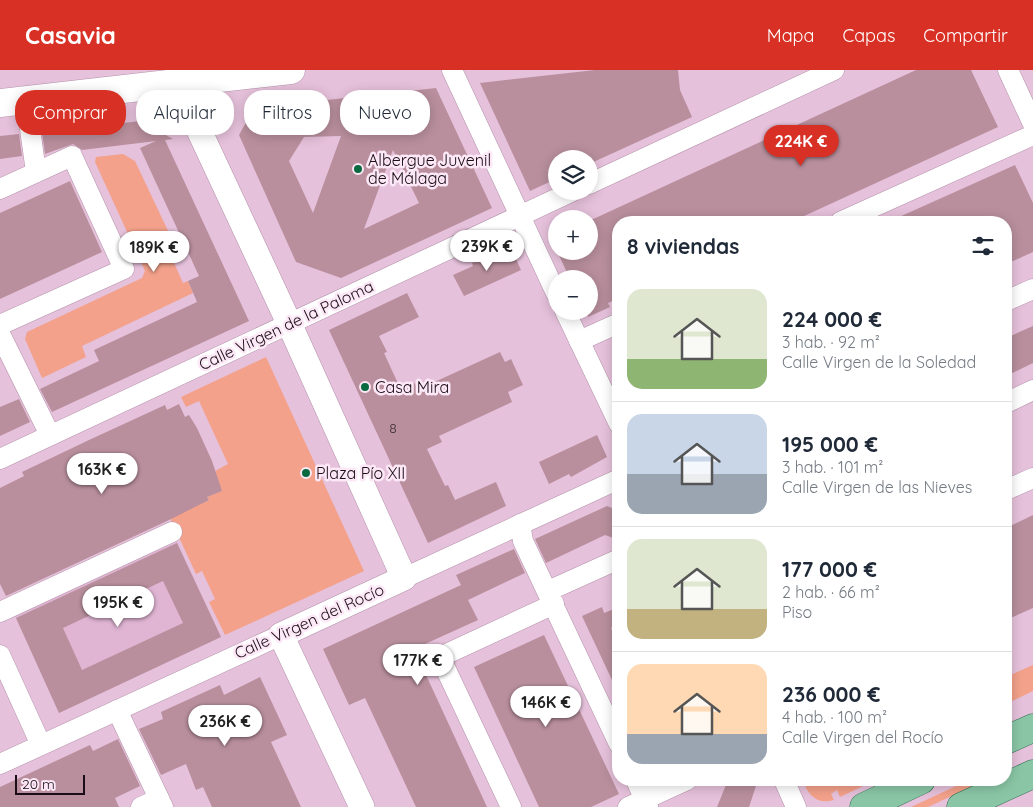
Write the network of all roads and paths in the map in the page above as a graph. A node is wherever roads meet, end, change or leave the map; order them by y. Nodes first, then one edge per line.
1 (291, 70) edge
2 (452, 70) edge
3 (834, 70) edge
4 (1008, 70) edge
5 (186, 76) edge
6 (13, 101) edge
7 (1033, 124) edge
8 (1033, 134) edge
9 (36, 172) junction
10 (598, 180) edge
11 (0, 189) edge
12 (554, 200) edge
13 (519, 216) junction
14 (853, 216) edge
15 (548, 276) edge
16 (1033, 289) edge
17 (1012, 298) edge
18 (570, 320) edge
19 (289, 323) junction
20 (0, 324) edge
21 (612, 326) edge
22 (0, 334) edge
23 (580, 341) junction
24 (1033, 390) edge
25 (1012, 400) edge
26 (612, 409) edge
27 (50, 436) junction
28 (0, 459) edge
29 (1033, 478) edge
30 (612, 482) edge
31 (1012, 487) edge
32 (520, 524) junction
33 (172, 532) dead end
34 (612, 563) edge
35 (404, 578) junction
36 (551, 597) junction
37 (0, 612) edge
38 (281, 635) junction
39 (0, 655) edge
40 (117, 710) junction
41 (1033, 728) edge
42 (612, 729) edge
43 (1012, 737) edge
44 (40, 745) junction
45 (0, 764) edge
46 (1033, 774) edge
47 (1012, 784) edge
48 (637, 786) edge
49 (675, 786) edge
50 (787, 786) edge
51 (908, 786) edge
52 (1007, 786) edge
53 (161, 803) edge
54 (640, 804) edge
55 (141, 807) edge
56 (362, 807) edge
57 (511, 807) edge
58 (796, 807) edge
59 (864, 807) edge
60 (962, 807) edge

1 - 5 main road
2 - 13 street
3 - 10 street
4 - 7 street
5 - 6 main road
5 - 19 street
6 - 9 street
8 - 14 street
9 - 11 street
9 - 20 street
12 - 13 street, Calle Virgen de la Paloma
13 - 15 street
13 - 19 street, Calle Virgen de la Paloma
16 - 17 street
18 - 23 street
19 - 27 street, Calle Virgen de la Paloma
19 - 35 street
21 - 23 street
22 - 27 street
23 - 26 street
24 - 25 street
27 - 28 street, Calle Virgen de la Paloma
29 - 31 street
30 - 32 street, Calle Virgen del Rocío
32 - 35 street, Calle Virgen del Rocío
32 - 36 street
33 - 37 street
34 - 36 street
35 - 38 street, Calle Virgen del Rocío
36 - 42 street
36 - 57 street
38 - 40 street, Calle Virgen del Rocío
38 - 56 street
39 - 44 street
40 - 44 street, Calle Virgen del Rocío
40 - 53 street
41 - 43 main road
44 - 45 street, Calle Virgen del Rocío
46 - 47 main road
48 - 54 street
49 - 54 street
50 - 58 street
51 - 59 main road
52 - 60 main road
53 - 55 street

